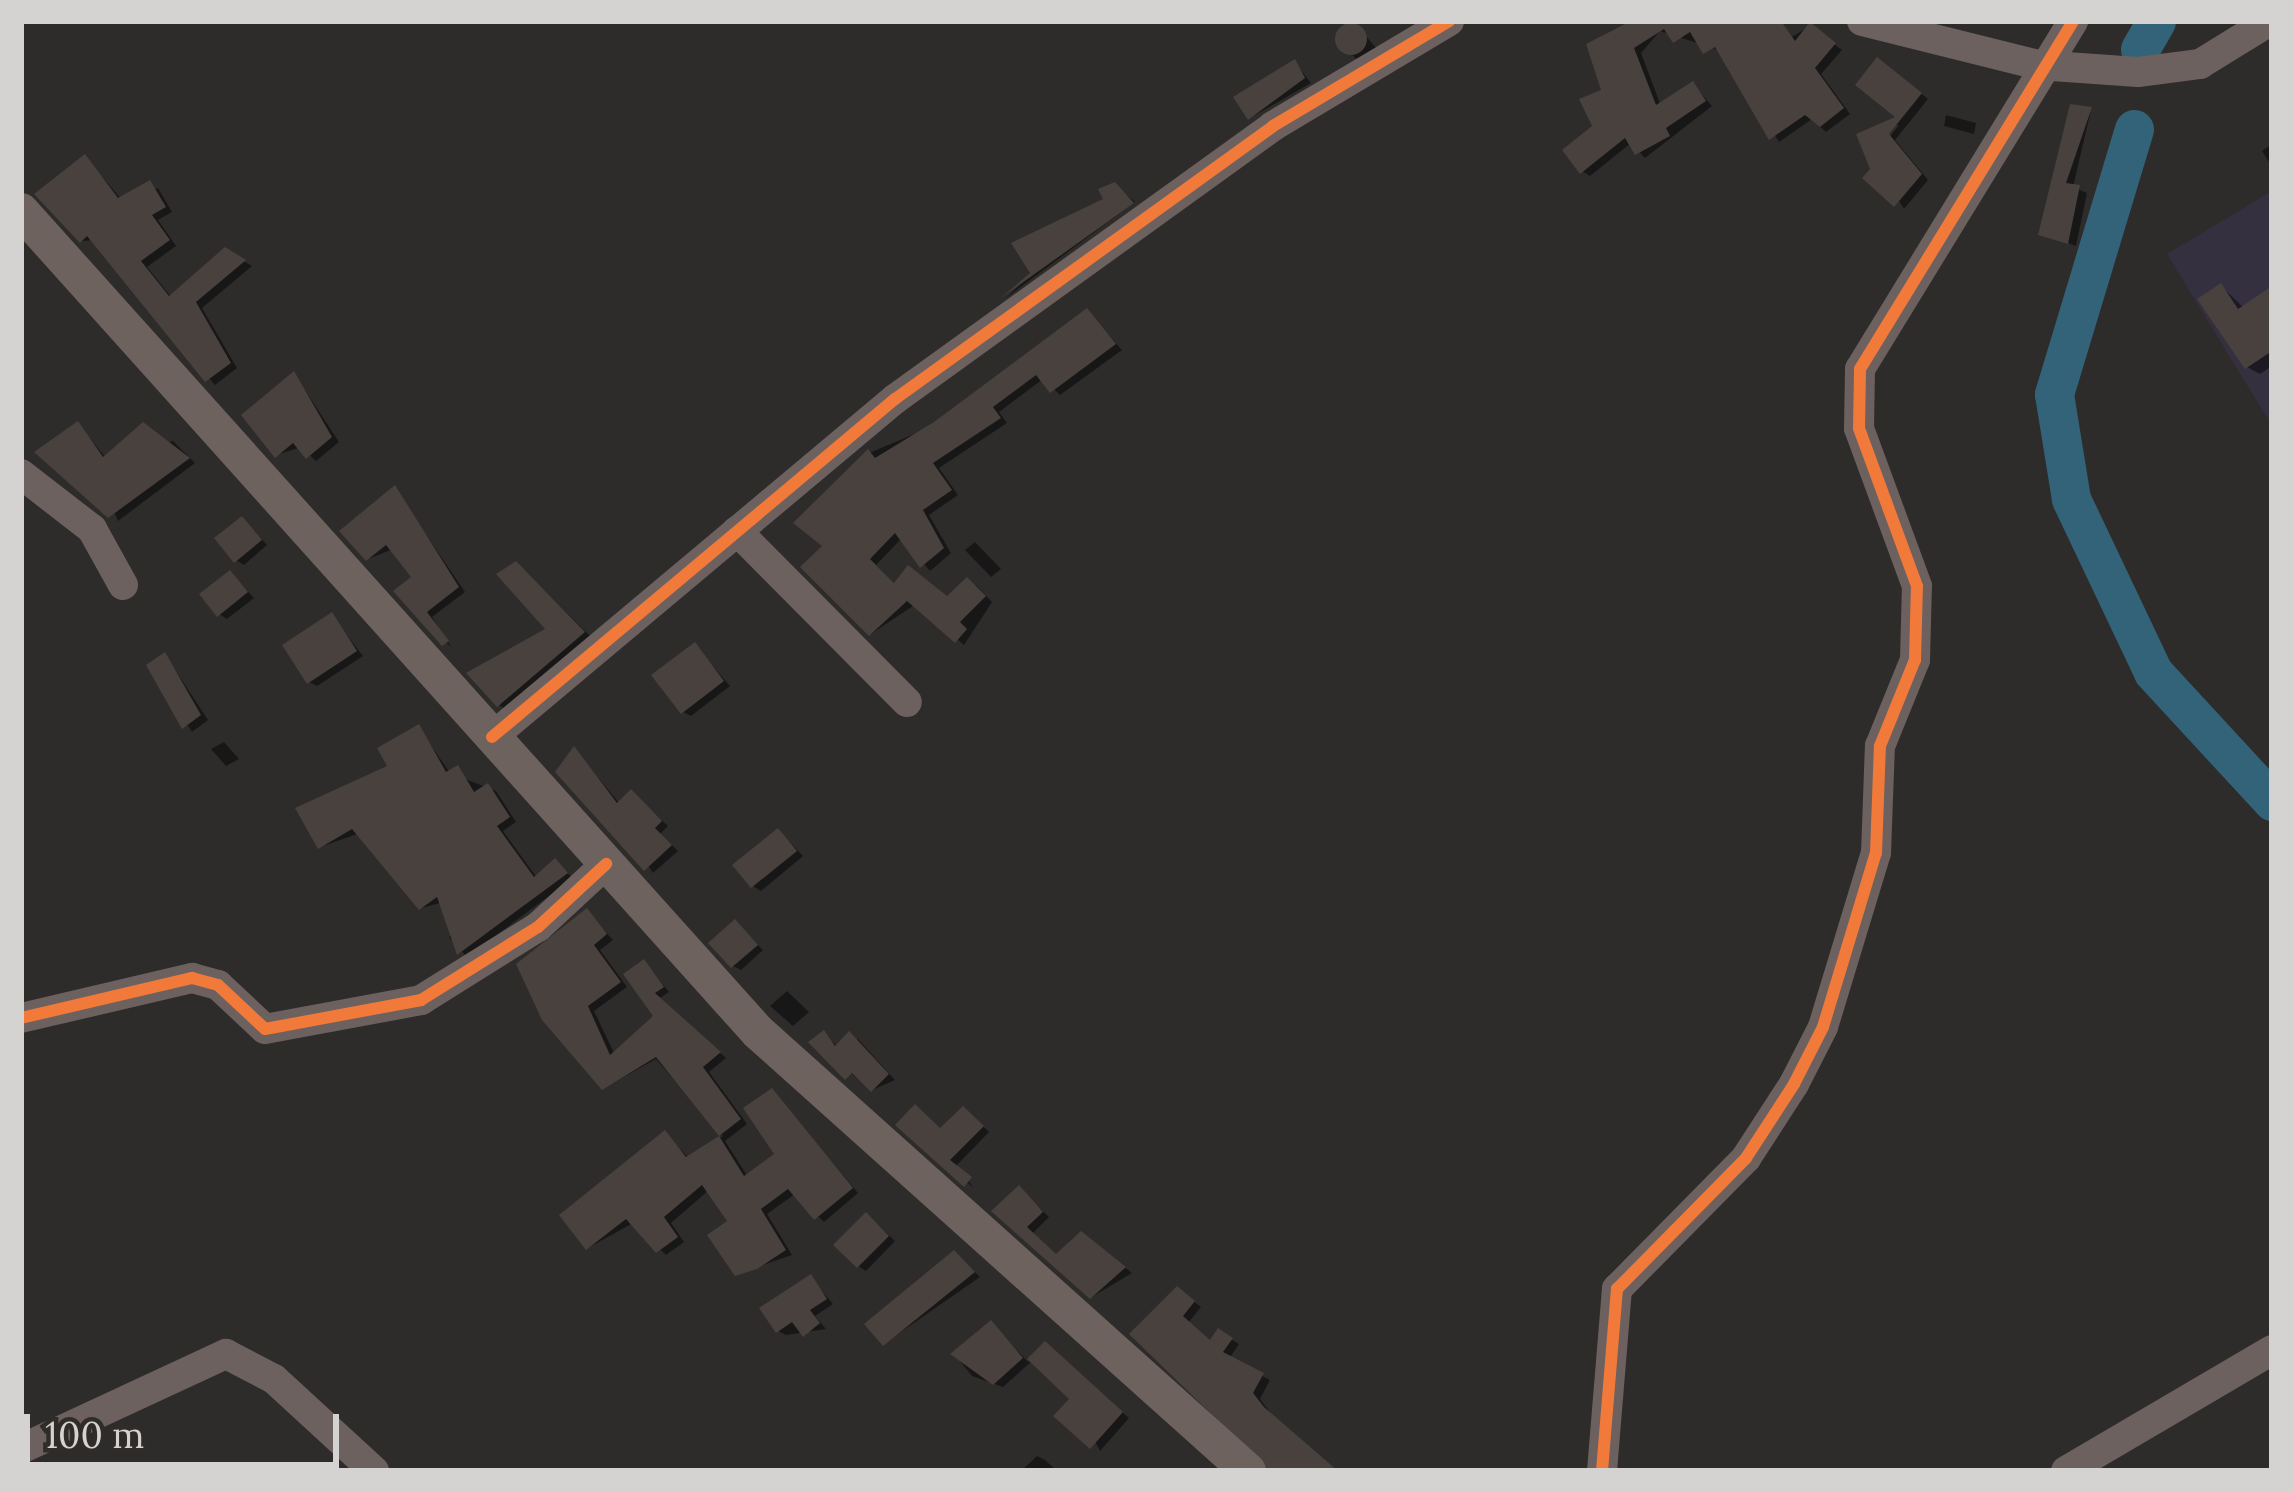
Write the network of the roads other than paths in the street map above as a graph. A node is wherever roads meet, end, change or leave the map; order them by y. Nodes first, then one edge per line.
1 (1449, 21) edge
2 (1862, 21) edge
3 (2072, 21) edge
4 (2270, 21) edge
5 (2038, 65) junction
6 (24, 219) edge
7 (21, 474) edge
8 (737, 531) junction
9 (123, 585) dead end
10 (907, 702) dead end
11 (492, 737) junction
12 (606, 864) junction
13 (21, 1018) edge
14 (2272, 1350) edge
15 (21, 1449) edge
16 (374, 1471) edge
17 (1248, 1471) edge
18 (1602, 1471) edge
19 (2066, 1471) edge

1 - 8 street
2 - 5 street
3 - 5 street
4 - 5 street
5 - 18 street
6 - 11 main road
7 - 9 street
8 - 10 street
8 - 11 street
11 - 12 main road
12 - 13 street
12 - 17 main road
14 - 19 street
15 - 16 street

